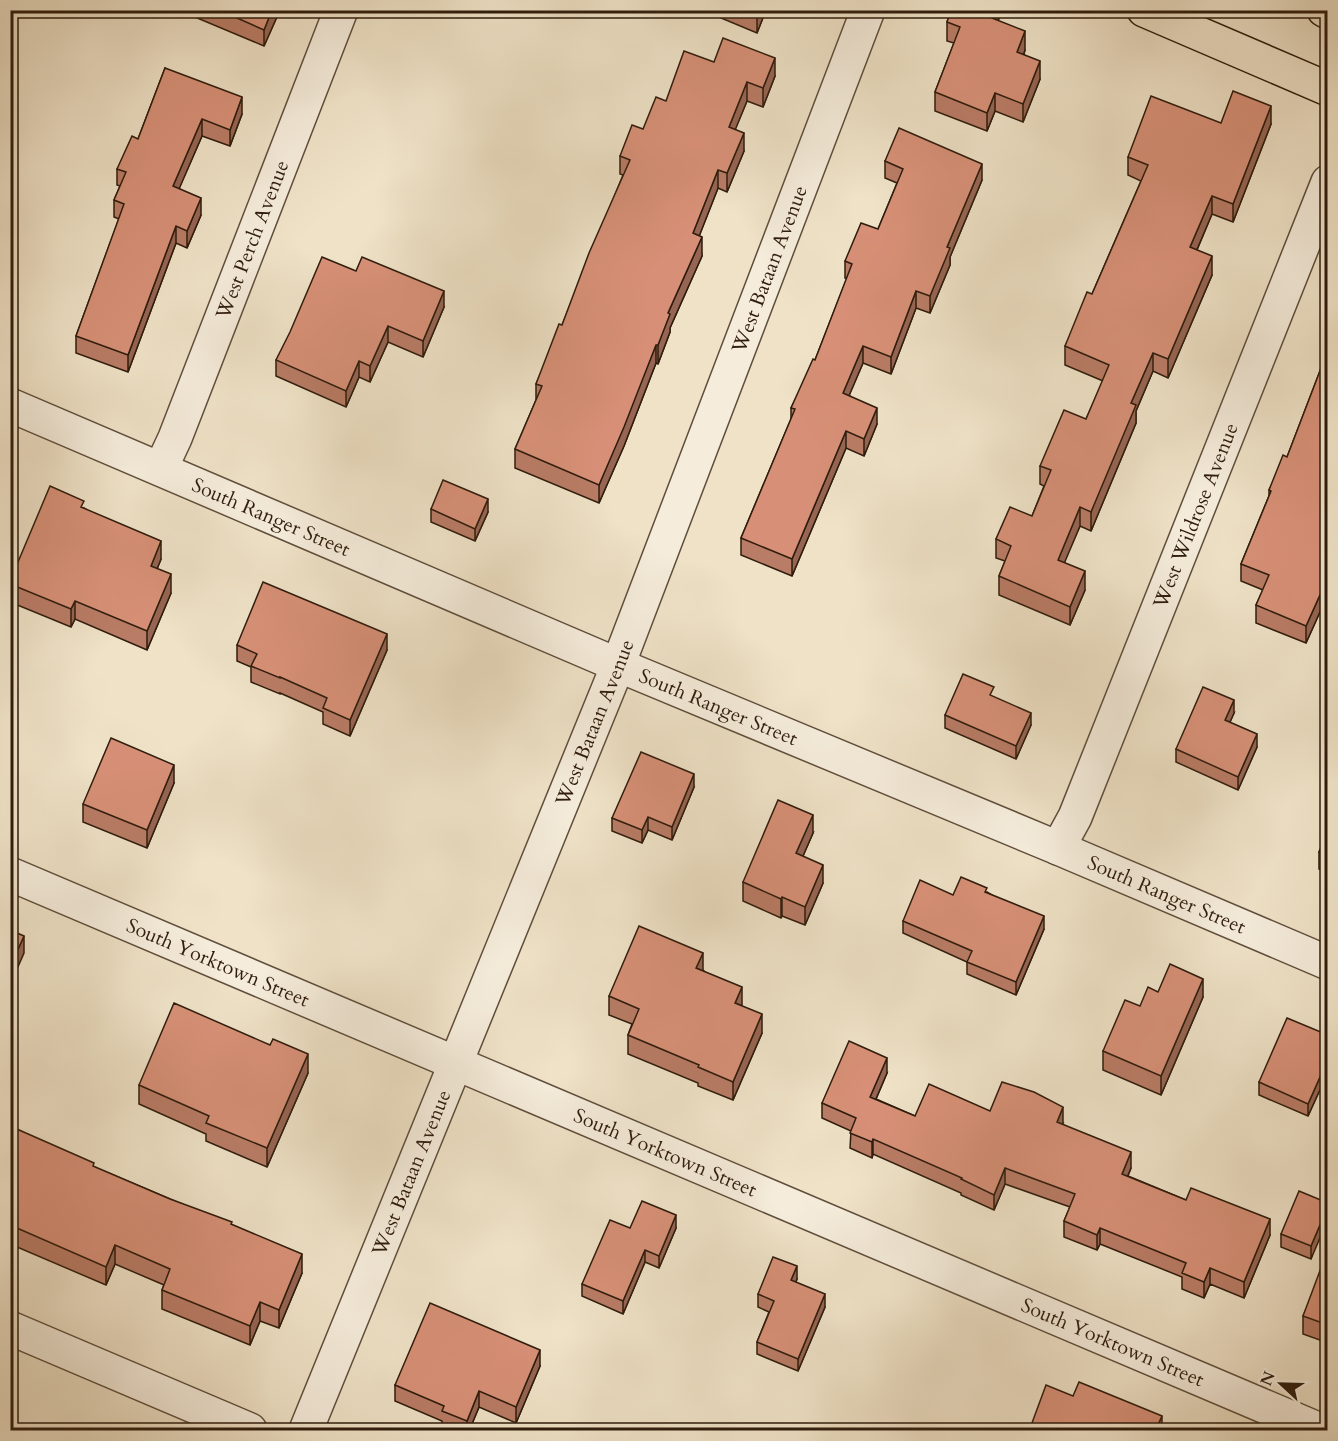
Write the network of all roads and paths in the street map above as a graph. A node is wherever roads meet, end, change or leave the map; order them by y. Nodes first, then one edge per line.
1 (341, 10) edge
2 (868, 10) edge
3 (1144, 10) edge
4 (1328, 89) edge
5 (1328, 182) edge
6 (10, 405) edge
7 (161, 468) junction
8 (618, 665) junction
9 (1058, 848) junction
10 (10, 874) edge
11 (1328, 963) edge
12 (456, 1063) junction
13 (10, 1328) edge
14 (250, 1431) edge
15 (306, 1431) edge
16 (1320, 1431) edge

1 - 7 street, West Perch Avenue
2 - 8 street, West Bataan Avenue
3 - 4 main road
5 - 9 street, West Wildrose Avenue
6 - 7 street, South Ranger Street
7 - 8 street, South Ranger Street
8 - 9 street, South Ranger Street
8 - 12 street, West Bataan Avenue
9 - 11 street, South Ranger Street
10 - 12 street, South Yorktown Street
12 - 15 street, West Bataan Avenue
12 - 16 street, South Yorktown Street
13 - 14 street

